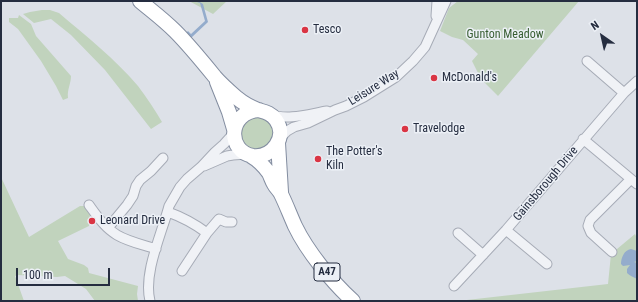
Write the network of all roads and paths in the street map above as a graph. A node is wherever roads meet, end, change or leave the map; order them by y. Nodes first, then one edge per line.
1 (140, 1) edge
2 (437, 1) edge
3 (446, 1) edge
4 (435, 24) junction
5 (587, 61) dead end
6 (215, 77) junction
7 (637, 81) edge
8 (624, 94) junction
9 (335, 110) junction
10 (264, 112) junction
11 (234, 131) junction
12 (583, 139) junction
13 (279, 141) junction
14 (249, 155) junction
15 (157, 161) dead end
16 (201, 167) junction
17 (634, 181) edge
18 (280, 192) junction
19 (89, 205) dead end
20 (168, 212) junction
21 (232, 222) dead end
22 (108, 228) junction
23 (506, 230) junction
24 (207, 233) junction
25 (458, 233) dead end
26 (156, 249) junction
27 (612, 252) dead end
28 (483, 255) junction
29 (547, 264) dead end
30 (182, 271) dead end
31 (454, 286) dead end
32 (150, 301) edge
33 (353, 301) edge

1 - 6 highway
2 - 4 street, Leisure Way
3 - 4 street, Leisure Way
4 - 9 street, Leisure Way
5 - 8 street
6 - 10 highway
6 - 11 highway
7 - 8 street, Gainsborough Drive
8 - 12 street, Gainsborough Drive
9 - 10 street, Leisure Way
9 - 13 street, Leisure Way
10 - 11 highway
10 - 13 highway
11 - 14 highway
11 - 16 street
12 - 17 street
12 - 23 street, Gainsborough Drive
13 - 14 highway
13 - 18 highway, A47
14 - 16 street
14 - 18 highway, A47
15 - 22 street
16 - 20 street
17 - 27 street
18 - 33 highway, A47
19 - 22 street
20 - 24 street
20 - 26 street
21 - 24 street
22 - 26 street
23 - 28 street, Gainsborough Drive
23 - 29 street
24 - 30 street
25 - 28 street
26 - 32 street
28 - 31 street, Gainsborough Drive

